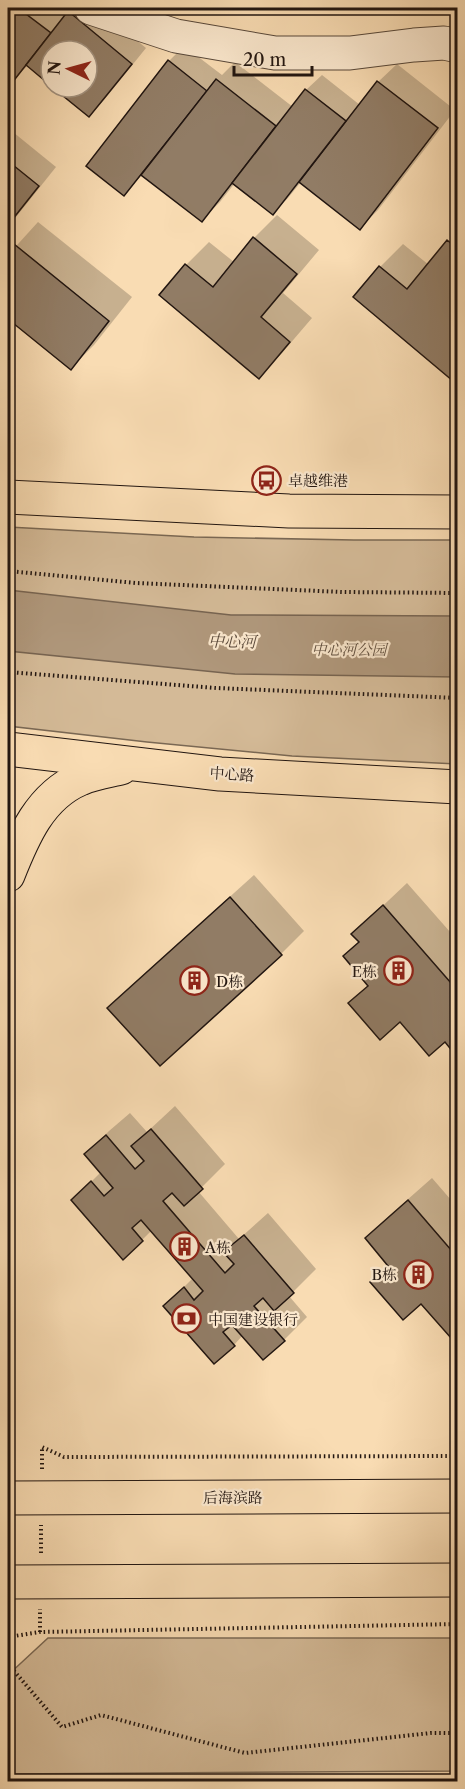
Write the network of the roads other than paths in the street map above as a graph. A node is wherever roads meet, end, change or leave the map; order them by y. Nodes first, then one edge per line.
1 (91, 8) edge
2 (458, 46) edge
3 (8, 497) edge
4 (458, 512) edge
5 (8, 749) edge
6 (138, 765) junction
7 (458, 787) edge
8 (8, 874) edge
9 (458, 1496) edge
10 (8, 1498) edge
11 (458, 1580) edge
12 (8, 1582) edge

1 - 2 lane
3 - 4 main road
5 - 6 main road, 中心路
6 - 7 main road, 中心路
6 - 8 main road
9 - 10 main road, 后海滨路
11 - 12 main road

